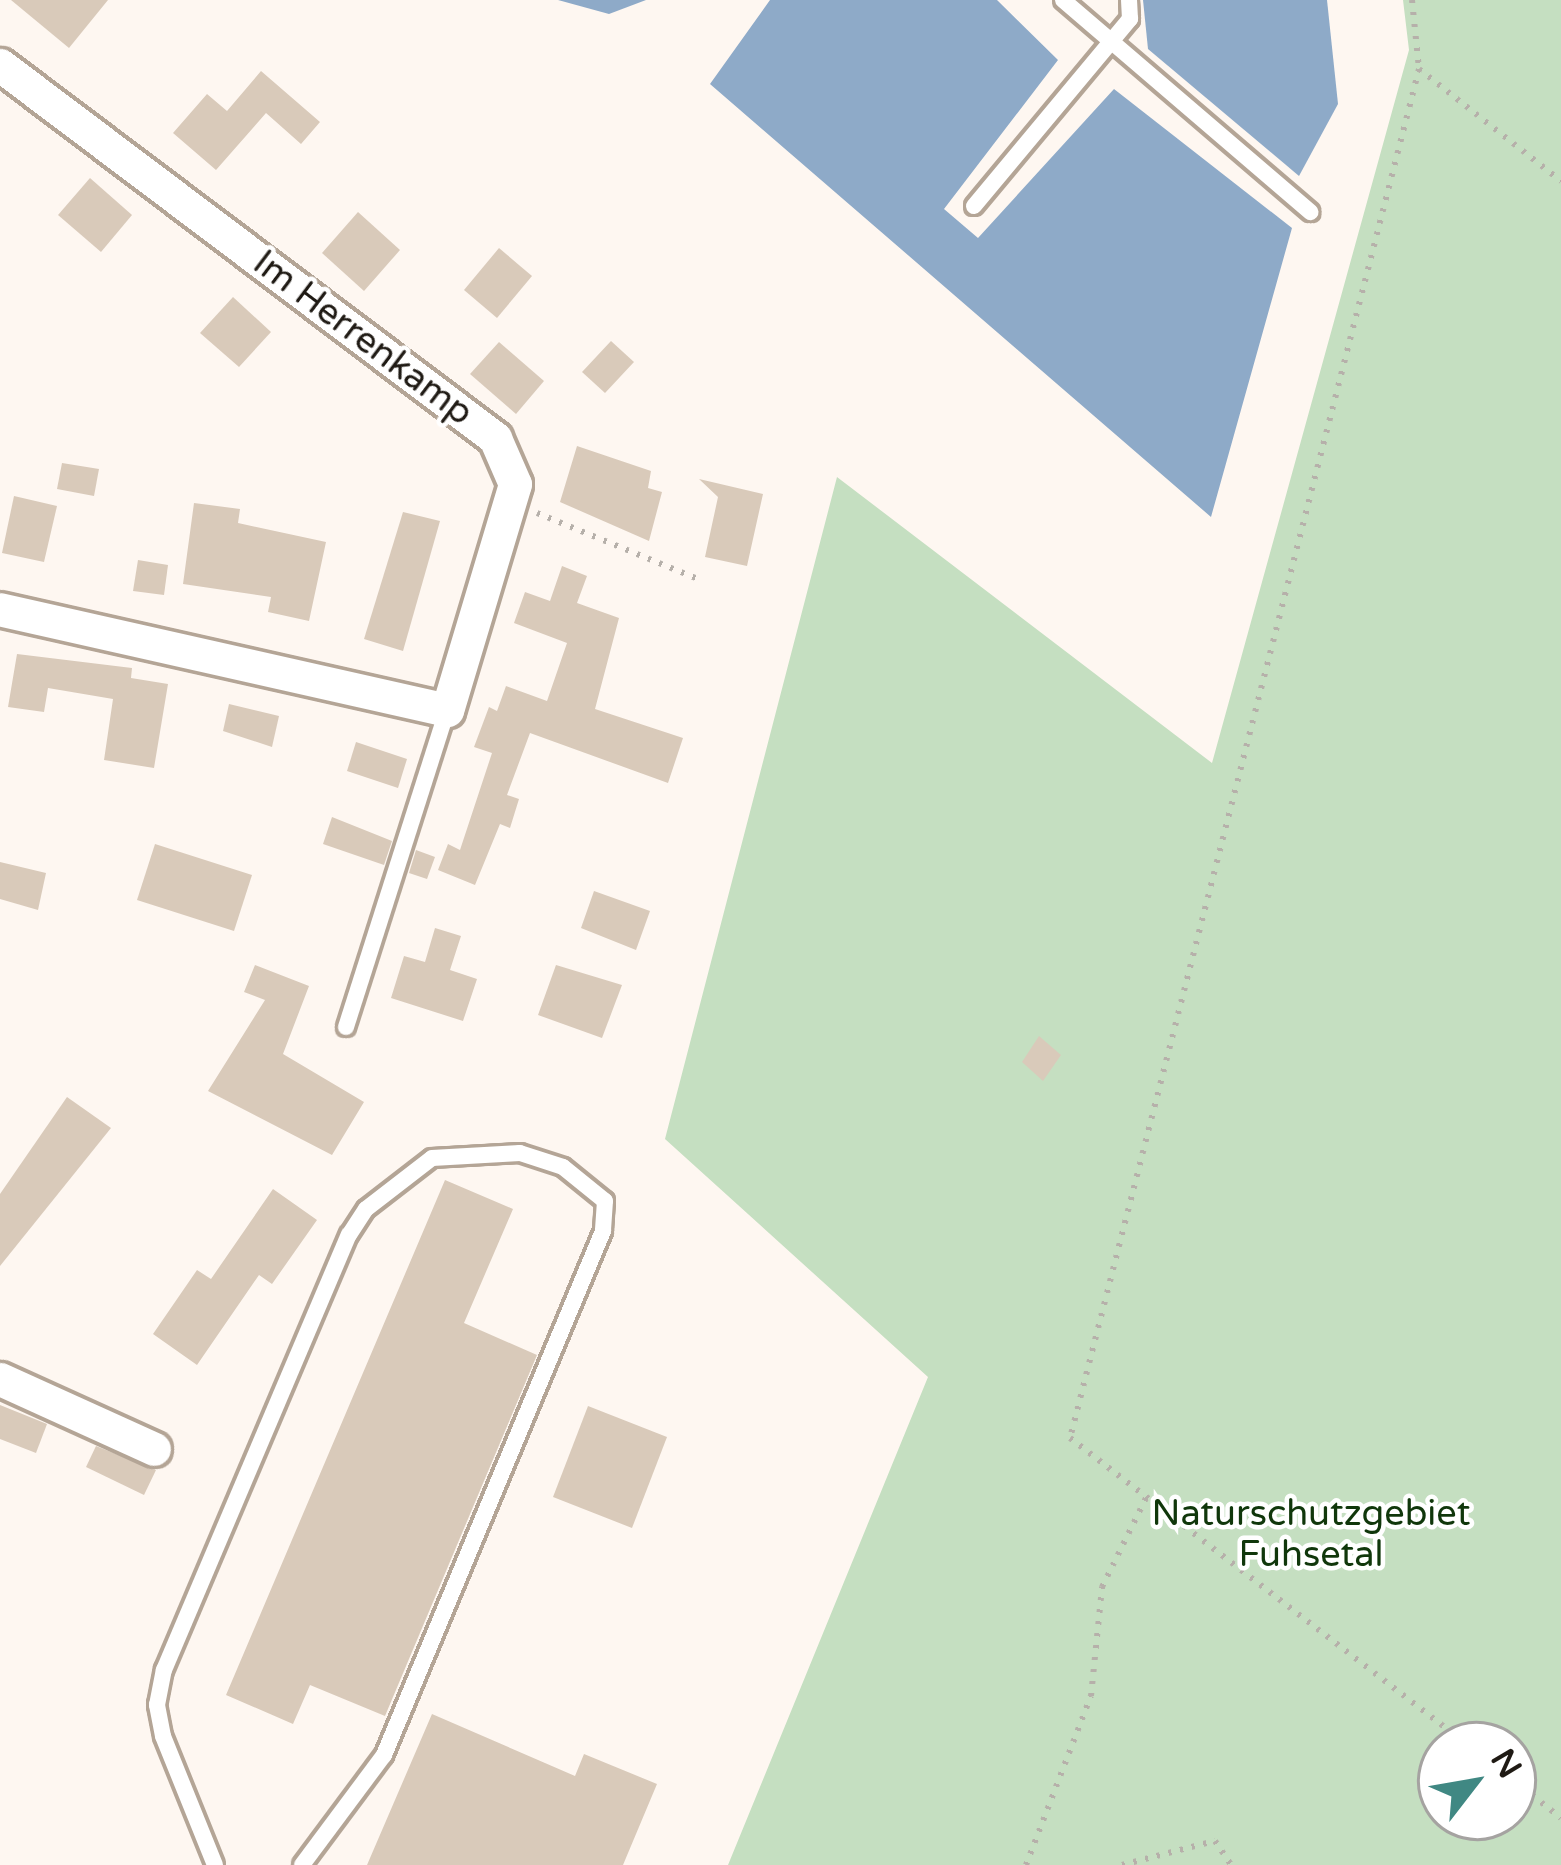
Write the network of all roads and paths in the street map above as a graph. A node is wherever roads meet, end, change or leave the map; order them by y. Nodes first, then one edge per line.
1 (1063, 0) edge
2 (1129, 0) edge
3 (1412, 0) edge
4 (1109, 39) junction
5 (0, 65) edge
6 (1419, 70) junction
7 (1561, 181) edge
8 (974, 206) dead end
9 (1310, 212) dead end
10 (512, 503) junction
11 (700, 580) dead end
12 (0, 609) edge
13 (447, 710) junction
14 (346, 1028) dead end
15 (0, 1379) edge
16 (154, 1449) dead end
17 (1148, 1496) junction
18 (1437, 1721) edge
19 (1537, 1799) edge
20 (1561, 1818) edge
21 (215, 1865) edge
22 (302, 1865) edge
23 (1026, 1865) edge
24 (1122, 1865) edge
25 (1231, 1865) edge

1 - 4 lane
2 - 4 lane
3 - 6 path
4 - 8 lane
4 - 9 lane
5 - 10 street, Im Herrenkamp
6 - 7 path
6 - 17 path
10 - 11 path
10 - 13 street, Im Herrenkamp
12 - 13 street
13 - 14 lane, Im Herrenkamp
15 - 16 street
17 - 18 path
17 - 23 path
19 - 20 path
21 - 22 lane
24 - 25 path

